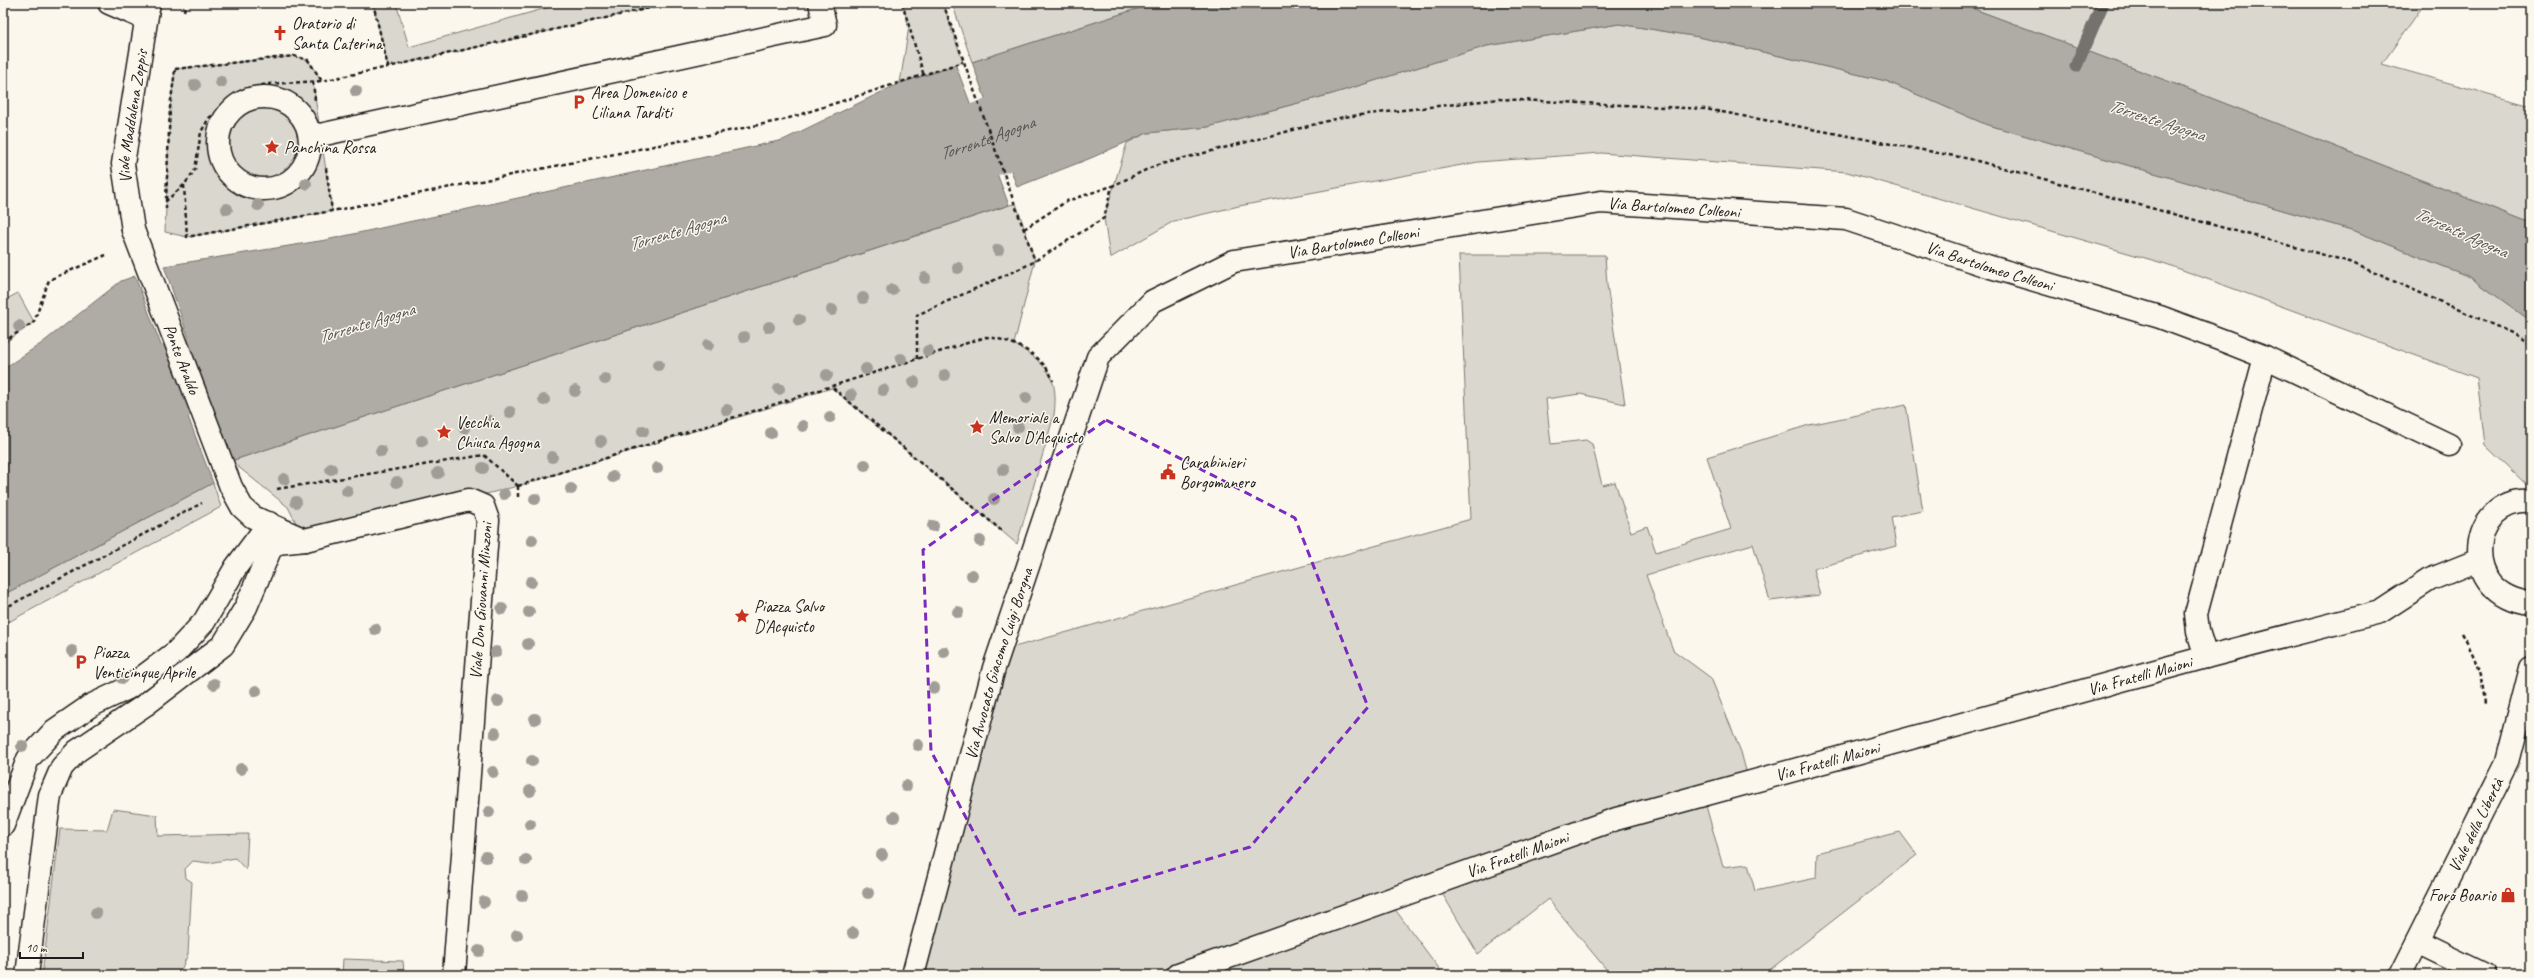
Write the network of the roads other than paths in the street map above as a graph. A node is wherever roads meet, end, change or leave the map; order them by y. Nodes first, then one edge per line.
1 (109, 3) edge
2 (820, 3) edge
3 (148, 11) edge
4 (309, 132) junction
5 (135, 235) joint
6 (1098, 357) joint
7 (2265, 357) junction
8 (2449, 445) dead end
9 (2531, 500) edge
10 (269, 523) junction
11 (305, 540) junction
12 (2479, 560) junction
13 (2531, 603) edge
14 (2206, 657) junction
15 (2531, 668) edge
16 (3, 824) edge
17 (2416, 942) junction
18 (27, 975) edge
19 (454, 975) edge
20 (913, 975) edge
21 (1178, 975) edge
22 (2400, 975) edge
23 (2485, 975) edge

1 - 3 street
2 - 4 street
3 - 5 street, Viale Maddalena Zoppis
4 - 4 street
5 - 10 street, Ponte Araldo
6 - 7 street, Via Bartolomeo Colleoni
6 - 20 street, Via Avvocato Giacomo Luigi Borgna
7 - 8 street, Via Bartolomeo Colleoni
7 - 14 street
9 - 12 street
10 - 11 street
10 - 16 street
11 - 18 street
11 - 19 street, Viale Don Giovanni Minzoni
12 - 13 street
12 - 14 street, Via Fratelli Maioni
14 - 21 street, Via Fratelli Maioni
15 - 17 street, Viale della Libertà
17 - 22 street, Viale della Libertà
17 - 23 street

